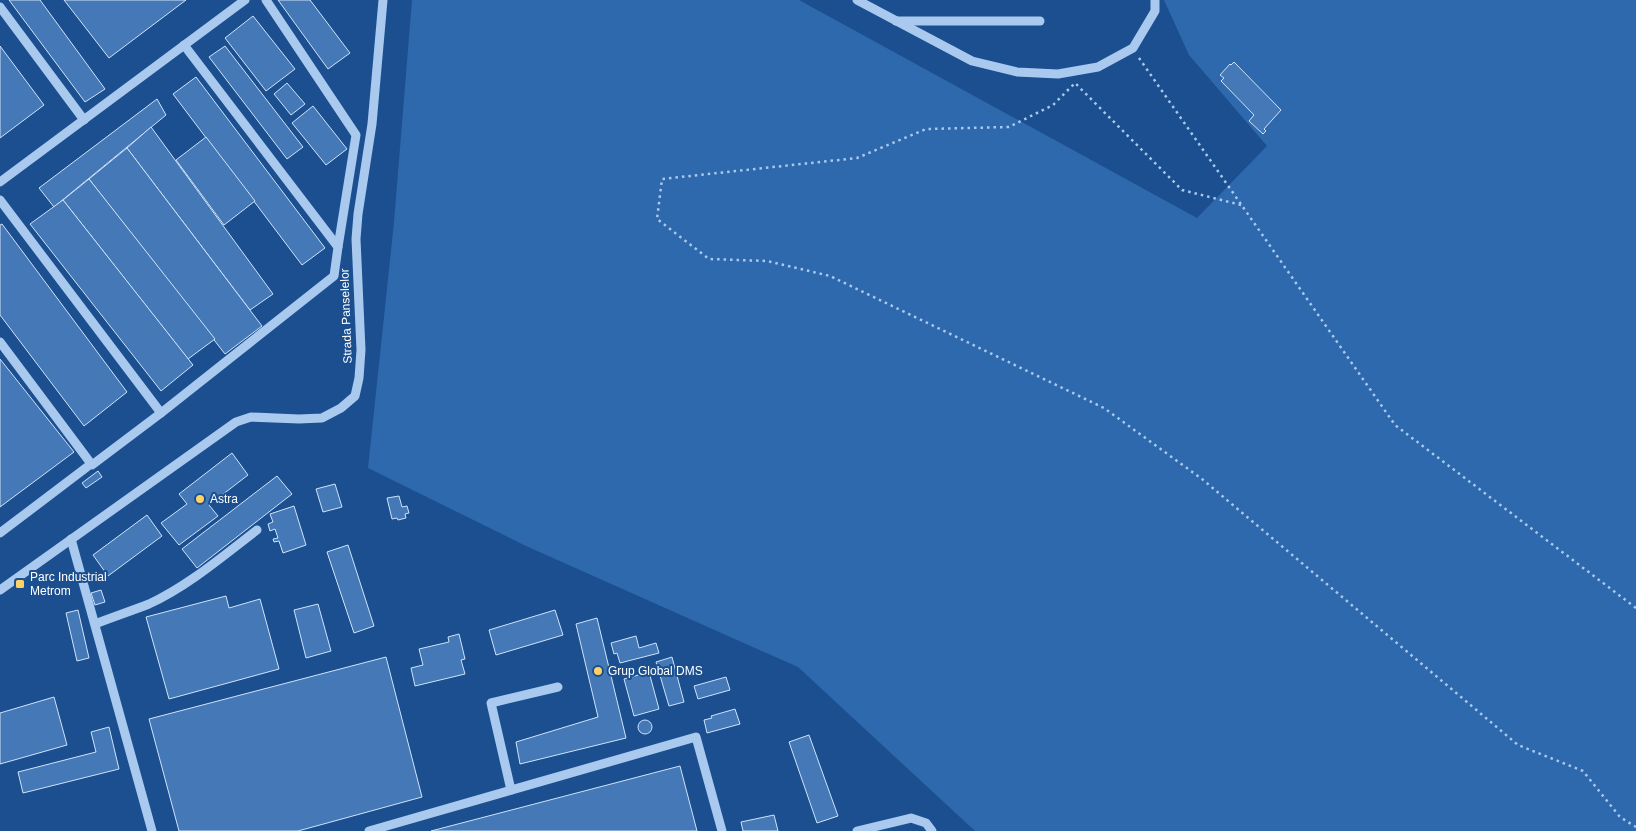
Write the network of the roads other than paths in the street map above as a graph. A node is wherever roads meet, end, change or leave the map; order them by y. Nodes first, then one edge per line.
1 (245, 0) edge
2 (266, 0) edge
3 (383, 0) edge
4 (858, 0) edge
5 (1155, 0) edge
6 (0, 7) edge
7 (1040, 21) dead end
8 (896, 22) junction
9 (184, 45) junction
10 (84, 120) junction
11 (0, 182) edge
12 (0, 200) edge
13 (338, 247) junction
14 (0, 342) edge
15 (162, 413) junction
16 (86, 467) dead end
17 (257, 530) dead end
18 (0, 532) edge
19 (71, 539) junction
20 (1, 587) edge
21 (95, 624) junction
22 (558, 687) dead end
23 (511, 790) junction
24 (152, 831) edge
25 (369, 831) edge
26 (722, 831) edge
27 (857, 831) edge
28 (932, 831) edge

1 - 9 street
2 - 13 street
3 - 19 street, Strada Panselelor
4 - 8 street
5 - 8 street
6 - 10 street
7 - 8 street
9 - 10 street
9 - 13 street
10 - 11 street
12 - 15 street
13 - 15 street
14 - 15 street
16 - 18 street
17 - 21 street
19 - 20 street, Strada Panselelor
19 - 21 street
21 - 24 street
22 - 23 street
23 - 25 street
23 - 26 street
27 - 28 street

